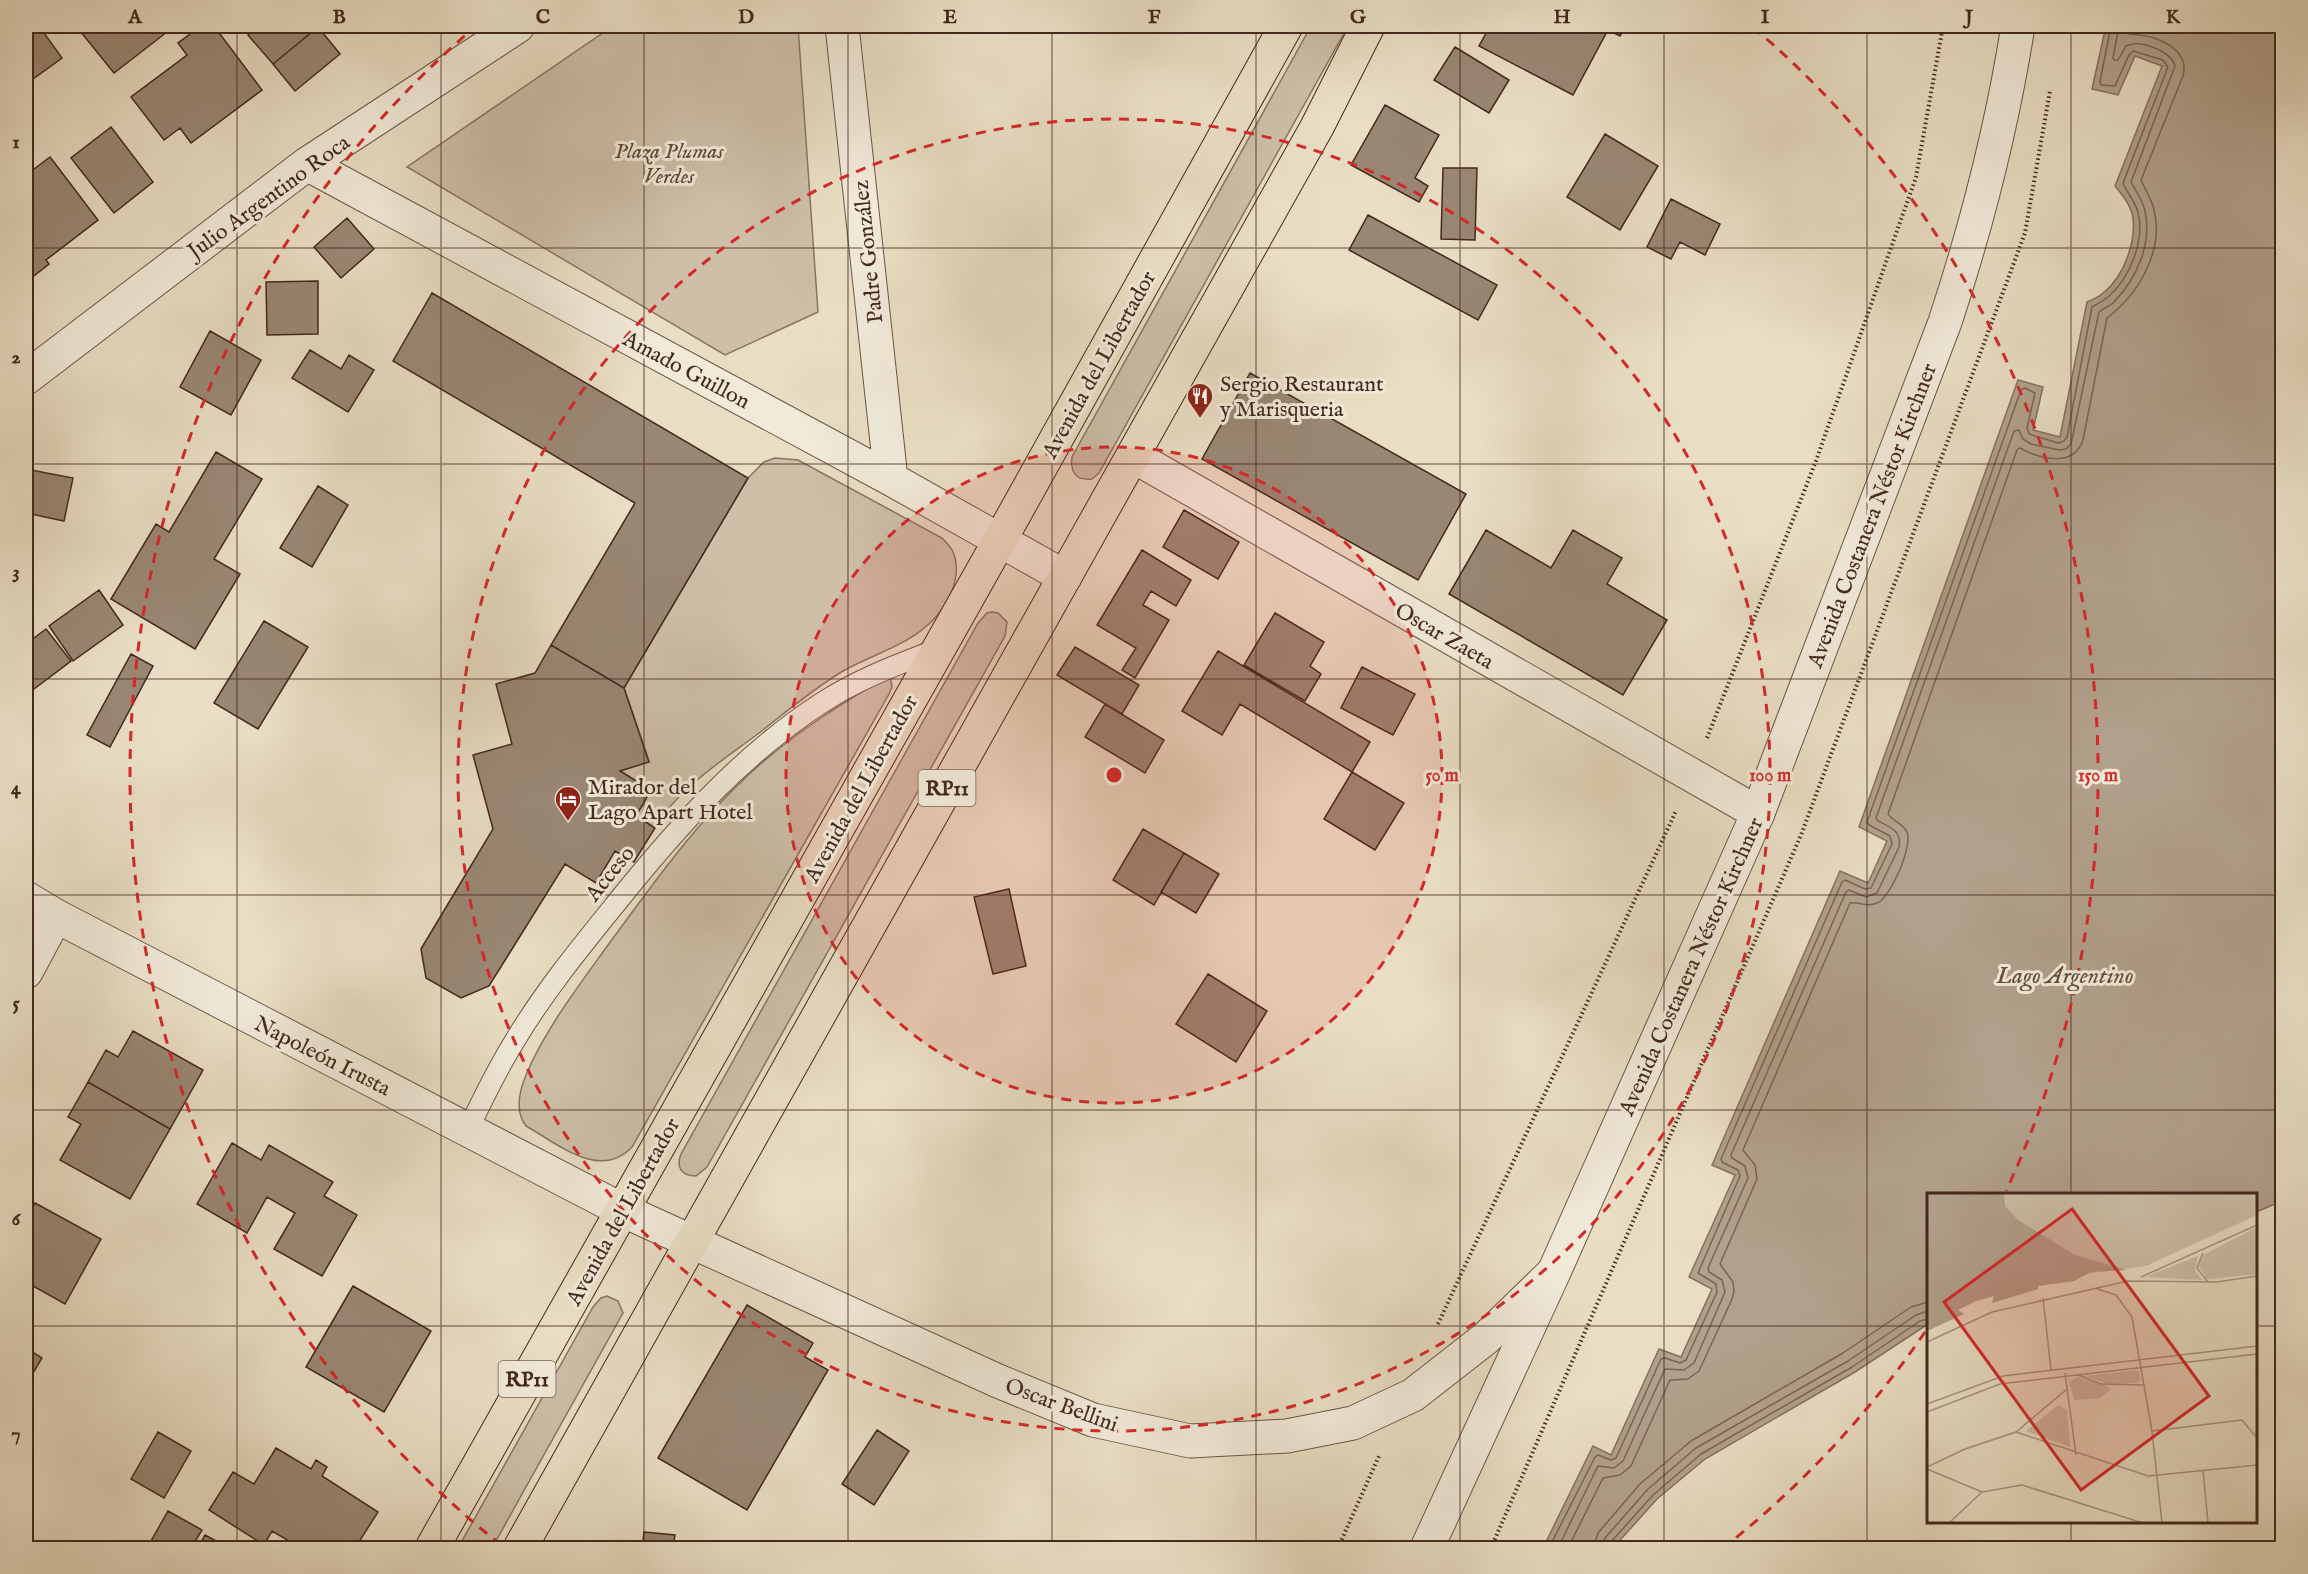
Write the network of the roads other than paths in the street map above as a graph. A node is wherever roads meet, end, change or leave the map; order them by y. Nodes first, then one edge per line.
1 (518, 26) edge
2 (842, 26) edge
3 (1286, 26) edge
4 (1368, 26) edge
5 (2018, 26) edge
6 (307, 164) junction
7 (26, 378) edge
8 (1133, 456) junction
9 (891, 479) junction
10 (1000, 540) junction
11 (1065, 577) junction
12 (938, 649) junction
13 (1758, 813) junction
14 (26, 898) edge
15 (56, 916) junction
16 (26, 972) edge
17 (468, 1130) junction
18 (622, 1210) junction
19 (692, 1243) junction
20 (1554, 1272) junction
21 (432, 1548) edge
22 (520, 1548) edge
23 (1427, 1548) edge

1 - 6 street, Julio Argentino Roca
2 - 9 street, Padre González
3 - 10 main road, Avenida del Libertador / RP11
4 - 8 main road, RP11
5 - 13 street, Avenida Costanera Néstor Kirchner
6 - 7 street, Julio Argentino Roca
6 - 9 street, Amado Guillon
8 - 11 main road, RP11
8 - 13 street, Oscar Zaeta
9 - 10 street, Amado Guillon
10 - 11 street, Amado Guillon
10 - 12 main road, Avenida del Libertador / RP11
11 - 19 main road, RP11
12 - 17 lane, Acceso
12 - 18 main road, Avenida del Libertador / RP11
13 - 20 street, Avenida Costanera Néstor Kirchner
14 - 15 street, Napoleón Irusta
15 - 16 street
15 - 17 street, Napoleón Irusta
17 - 18 street, Napoleón Irusta
18 - 19 street, Oscar Bellini
18 - 21 main road, Avenida del Libertador / RP11
19 - 20 street, Oscar Bellini
19 - 22 main road, RP11
20 - 23 street, Avenida Costanera Néstor Kirchner

